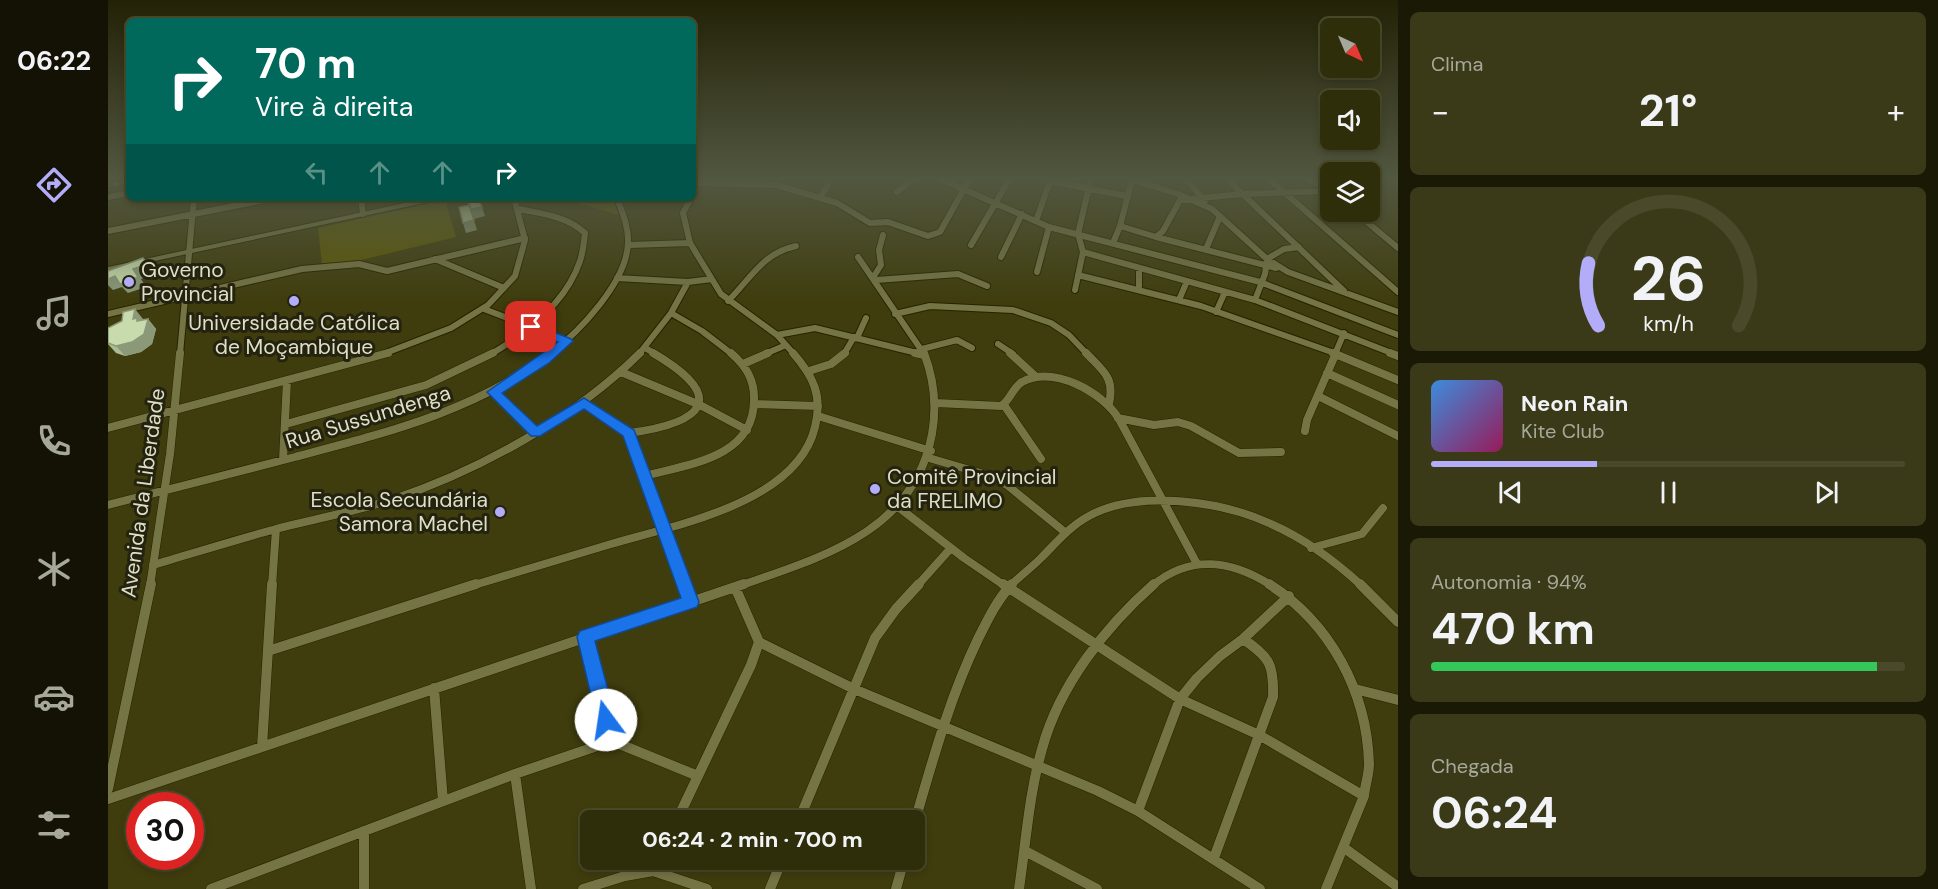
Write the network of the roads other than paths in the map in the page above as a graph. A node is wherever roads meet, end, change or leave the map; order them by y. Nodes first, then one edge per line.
1 (166, 219) edge
2 (193, 219) edge
3 (338, 219) edge
4 (521, 219) edge
5 (562, 219) edge
6 (623, 219) edge
7 (685, 219) edge
8 (865, 219) edge
9 (947, 219) edge
10 (987, 219) edge
11 (1019, 219) edge
12 (1033, 219) edge
13 (1081, 219) edge
14 (1121, 219) edge
15 (1168, 219) edge
16 (1219, 219) edge
17 (1224, 219) edge
18 (1269, 219) edge
19 (1316, 219) edge
20 (1036, 221) joint
21 (1367, 222) edge
22 (1120, 226) junction
23 (1049, 227) junction
24 (108, 231) edge
25 (1163, 231) junction
26 (1078, 234) junction
27 (883, 235) dead end
28 (1155, 237) junction
29 (525, 238) junction
30 (1172, 240) junction
31 (690, 243) junction
32 (1113, 243) junction
33 (628, 245) junction
34 (971, 245) dead end
35 (796, 246) dead end
36 (1299, 248) junction
37 (1398, 248) edge
38 (1206, 249) junction
39 (190, 252) junction
40 (1083, 252) junction
41 (858, 257) dead end
42 (1001, 257) dead end
43 (435, 259) junction
44 (1267, 262) junction
45 (108, 269) edge
46 (1139, 269) junction
47 (1037, 272) dead end
48 (1078, 275) junction
49 (617, 278) junction
50 (875, 278) junction
51 (712, 279) junction
52 (1187, 281) junction
53 (688, 282) junction
54 (1263, 283) junction
55 (987, 285) dead end
56 (1139, 287) junction
57 (504, 288) junction
58 (1075, 290) dead end
59 (1397, 290) edge
60 (1225, 292) junction
61 (1348, 294) junction
62 (186, 296) junction
63 (1179, 300) junction
64 (1255, 300) junction
65 (728, 301) junction
66 (484, 309) junction
67 (1216, 312) junction
68 (1398, 312) edge
69 (671, 313) junction
70 (108, 314) edge
71 (895, 314) junction
72 (866, 318) dead end
73 (531, 327) junction
74 (1344, 333) junction
75 (777, 335) junction
76 (1398, 335) edge
77 (855, 337) junction
78 (567, 341) junction
79 (998, 344) dead end
80 (786, 345) junction
81 (645, 348) junction
82 (972, 348) dead end
83 (923, 352) junction
84 (1335, 352) junction
85 (1398, 356) edge
86 (743, 364) junction
87 (809, 371) junction
88 (621, 372) junction
89 (1327, 374) junction
90 (1036, 377) junction
91 (1398, 380) edge
92 (287, 381) junction
93 (494, 392) junction
94 (1318, 396) junction
95 (584, 403) junction
96 (936, 403) junction
97 (755, 404) junction
98 (1109, 404) junction
99 (700, 405) junction
100 (1004, 405) junction
101 (1398, 405) edge
102 (818, 406) junction
103 (173, 410) junction
104 (819, 416) junction
105 (1118, 418) junction
106 (286, 424) junction
107 (108, 428) edge
108 (747, 430) junction
109 (1305, 431) dead end
110 (536, 433) junction
111 (629, 433) junction
112 (1398, 436) edge
113 (1281, 452) dead end
114 (930, 454) junction
115 (1041, 459) dead end
116 (283, 460) junction
117 (645, 476) junction
118 (164, 490) junction
119 (1160, 499) junction
120 (108, 505) edge
121 (897, 506) junction
122 (1383, 508) dead end
123 (276, 529) junction
124 (666, 529) junction
125 (1066, 533) junction
126 (951, 548) junction
127 (1311, 548) junction
128 (1196, 562) junction
129 (153, 565) junction
130 (735, 587) junction
131 (1008, 588) junction
132 (1288, 596) junction
133 (691, 602) junction
134 (1398, 622) edge
135 (586, 637) junction
136 (1243, 639) junction
137 (759, 642) junction
138 (1095, 646) junction
139 (268, 651) junction
140 (434, 688) junction
141 (854, 689) junction
142 (1355, 689) junction
143 (1180, 699) junction
144 (1398, 700) edge
145 (942, 727) junction
146 (1259, 735) junction
147 (612, 741) junction
148 (262, 747) junction
149 (1038, 768) junction
150 (515, 774) junction
151 (698, 776) junction
152 (108, 789) edge
153 (1364, 796) junction
154 (108, 800) edge
155 (443, 801) junction
156 (682, 810) edge
157 (803, 810) edge
158 (918, 810) edge
159 (1138, 811) junction
160 (364, 831) junction
161 (1343, 847) junction
162 (1025, 851) junction
163 (1214, 858) junction
164 (778, 870) edge
165 (901, 870) edge
166 (653, 871) joint
167 (1398, 887) edge
168 (211, 889) edge
169 (364, 889) edge
170 (531, 889) edge
171 (583, 889) edge
172 (707, 889) edge
173 (770, 889) edge
174 (896, 889) edge
175 (1019, 889) edge
176 (1097, 889) edge
177 (1260, 889) edge
178 (1326, 889) edge

1 - 24 street
2 - 39 street, Avenida da Liberdade
3 - 39 street
4 - 29 street
5 - 73 street
6 - 33 street, Rua Sussundenga
7 - 31 street
8 - 9 street
10 - 34 street
11 - 42 street
12 - 20 street
13 - 26 street
14 - 22 street
15 - 25 street
16 - 38 street
17 - 44 street
18 - 36 street
19 - 59 street
20 - 23 street
21 - 37 street
22 - 28 street
22 - 32 street
23 - 26 street
23 - 47 street
25 - 28 street
25 - 30 street
26 - 32 street
26 - 40 street
27 - 50 street
28 - 30 street
29 - 43 street
29 - 57 street
30 - 38 street
31 - 33 street
31 - 51 street
32 - 54 street
33 - 49 street, Rua Sussundenga
35 - 65 street
36 - 44 street
36 - 61 street
38 - 44 street
39 - 45 street
39 - 62 street, Avenida da Liberdade
40 - 46 street
40 - 48 street
41 - 50 street
43 - 57 street
43 - 62 street
44 - 54 street
44 - 61 street
46 - 52 street
46 - 56 street
48 - 56 street
48 - 58 street
49 - 53 street
49 - 78 street, Rua Sussundenga
50 - 55 street
50 - 71 street
51 - 53 street
51 - 65 street
52 - 60 street
52 - 63 street
53 - 69 street
54 - 64 street
54 - 76 street
56 - 63 street
57 - 66 street
60 - 64 street
60 - 67 street
61 - 68 street
62 - 70 street
62 - 103 street, Avenida da Liberdade
63 - 67 street
64 - 74 street
65 - 75 street
66 - 73 street
66 - 92 street
67 - 84 street
69 - 81 street
69 - 86 street
71 - 83 street
71 - 98 street
72 - 77 street
73 - 78 street
73 - 106 street
74 - 84 street
74 - 85 street
75 - 77 street
75 - 80 street
77 - 83 street
77 - 87 street
78 - 93 street, Rua Sussundenga
79 - 90 street
80 - 86 street
80 - 87 street
81 - 88 street
81 - 99 street
82 - 83 street
83 - 96 street
84 - 89 street
84 - 91 street
86 - 97 street
87 - 102 street
88 - 95 street
88 - 99 street
89 - 94 street
89 - 101 street
90 - 98 street
90 - 100 street
92 - 103 street
92 - 106 street
93 - 110 street
93 - 116 street, Rua Sussundenga
94 - 109 street
94 - 112 street
95 - 110 street
95 - 111 street
96 - 100 street
96 - 114 street
97 - 102 street
97 - 108 street
98 - 105 street
99 - 108 street
99 - 111 street
100 - 115 street
102 - 104 street
103 - 107 street
103 - 118 street, Avenida da Liberdade
104 - 114 street
104 - 124 street
105 - 113 street
105 - 119 street
106 - 116 street
108 - 117 street
110 - 123 street
111 - 117 street
114 - 121 street
114 - 125 street
116 - 118 street, Rua Sussundenga
117 - 124 street
118 - 120 street, Rua Sussundenga
118 - 129 street, Avenida da Liberdade
119 - 125 street
119 - 127 street
119 - 128 street
121 - 126 street
121 - 130 street
122 - 127 street
123 - 129 street
123 - 139 street
124 - 133 street
124 - 139 street
125 - 131 street
126 - 131 street
126 - 141 street
127 - 134 street
128 - 132 street
128 - 138 street
129 - 152 street, Avenida da Liberdade
130 - 133 street
130 - 137 street
131 - 138 street
131 - 145 street
132 - 136 street
132 - 142 street
133 - 135 street
135 - 140 street
135 - 147 street
136 - 143 street
136 - 146 street
137 - 141 street
137 - 151 street
138 - 143 street
138 - 149 street
139 - 148 street
140 - 148 street
140 - 155 street
141 - 145 street
141 - 157 street
142 - 144 street
142 - 153 street
143 - 146 street
143 - 159 street
145 - 149 street
145 - 158 street
146 - 153 street
146 - 163 street
147 - 150 street
147 - 151 street
148 - 154 street
149 - 159 street
149 - 162 street
150 - 155 street
150 - 170 street
151 - 156 street
153 - 161 street
155 - 160 street
159 - 163 street
160 - 168 street
160 - 169 street
161 - 167 street
161 - 178 street
162 - 175 street
162 - 176 street
163 - 177 street
164 - 173 street
165 - 174 street
166 - 171 street
166 - 172 street

